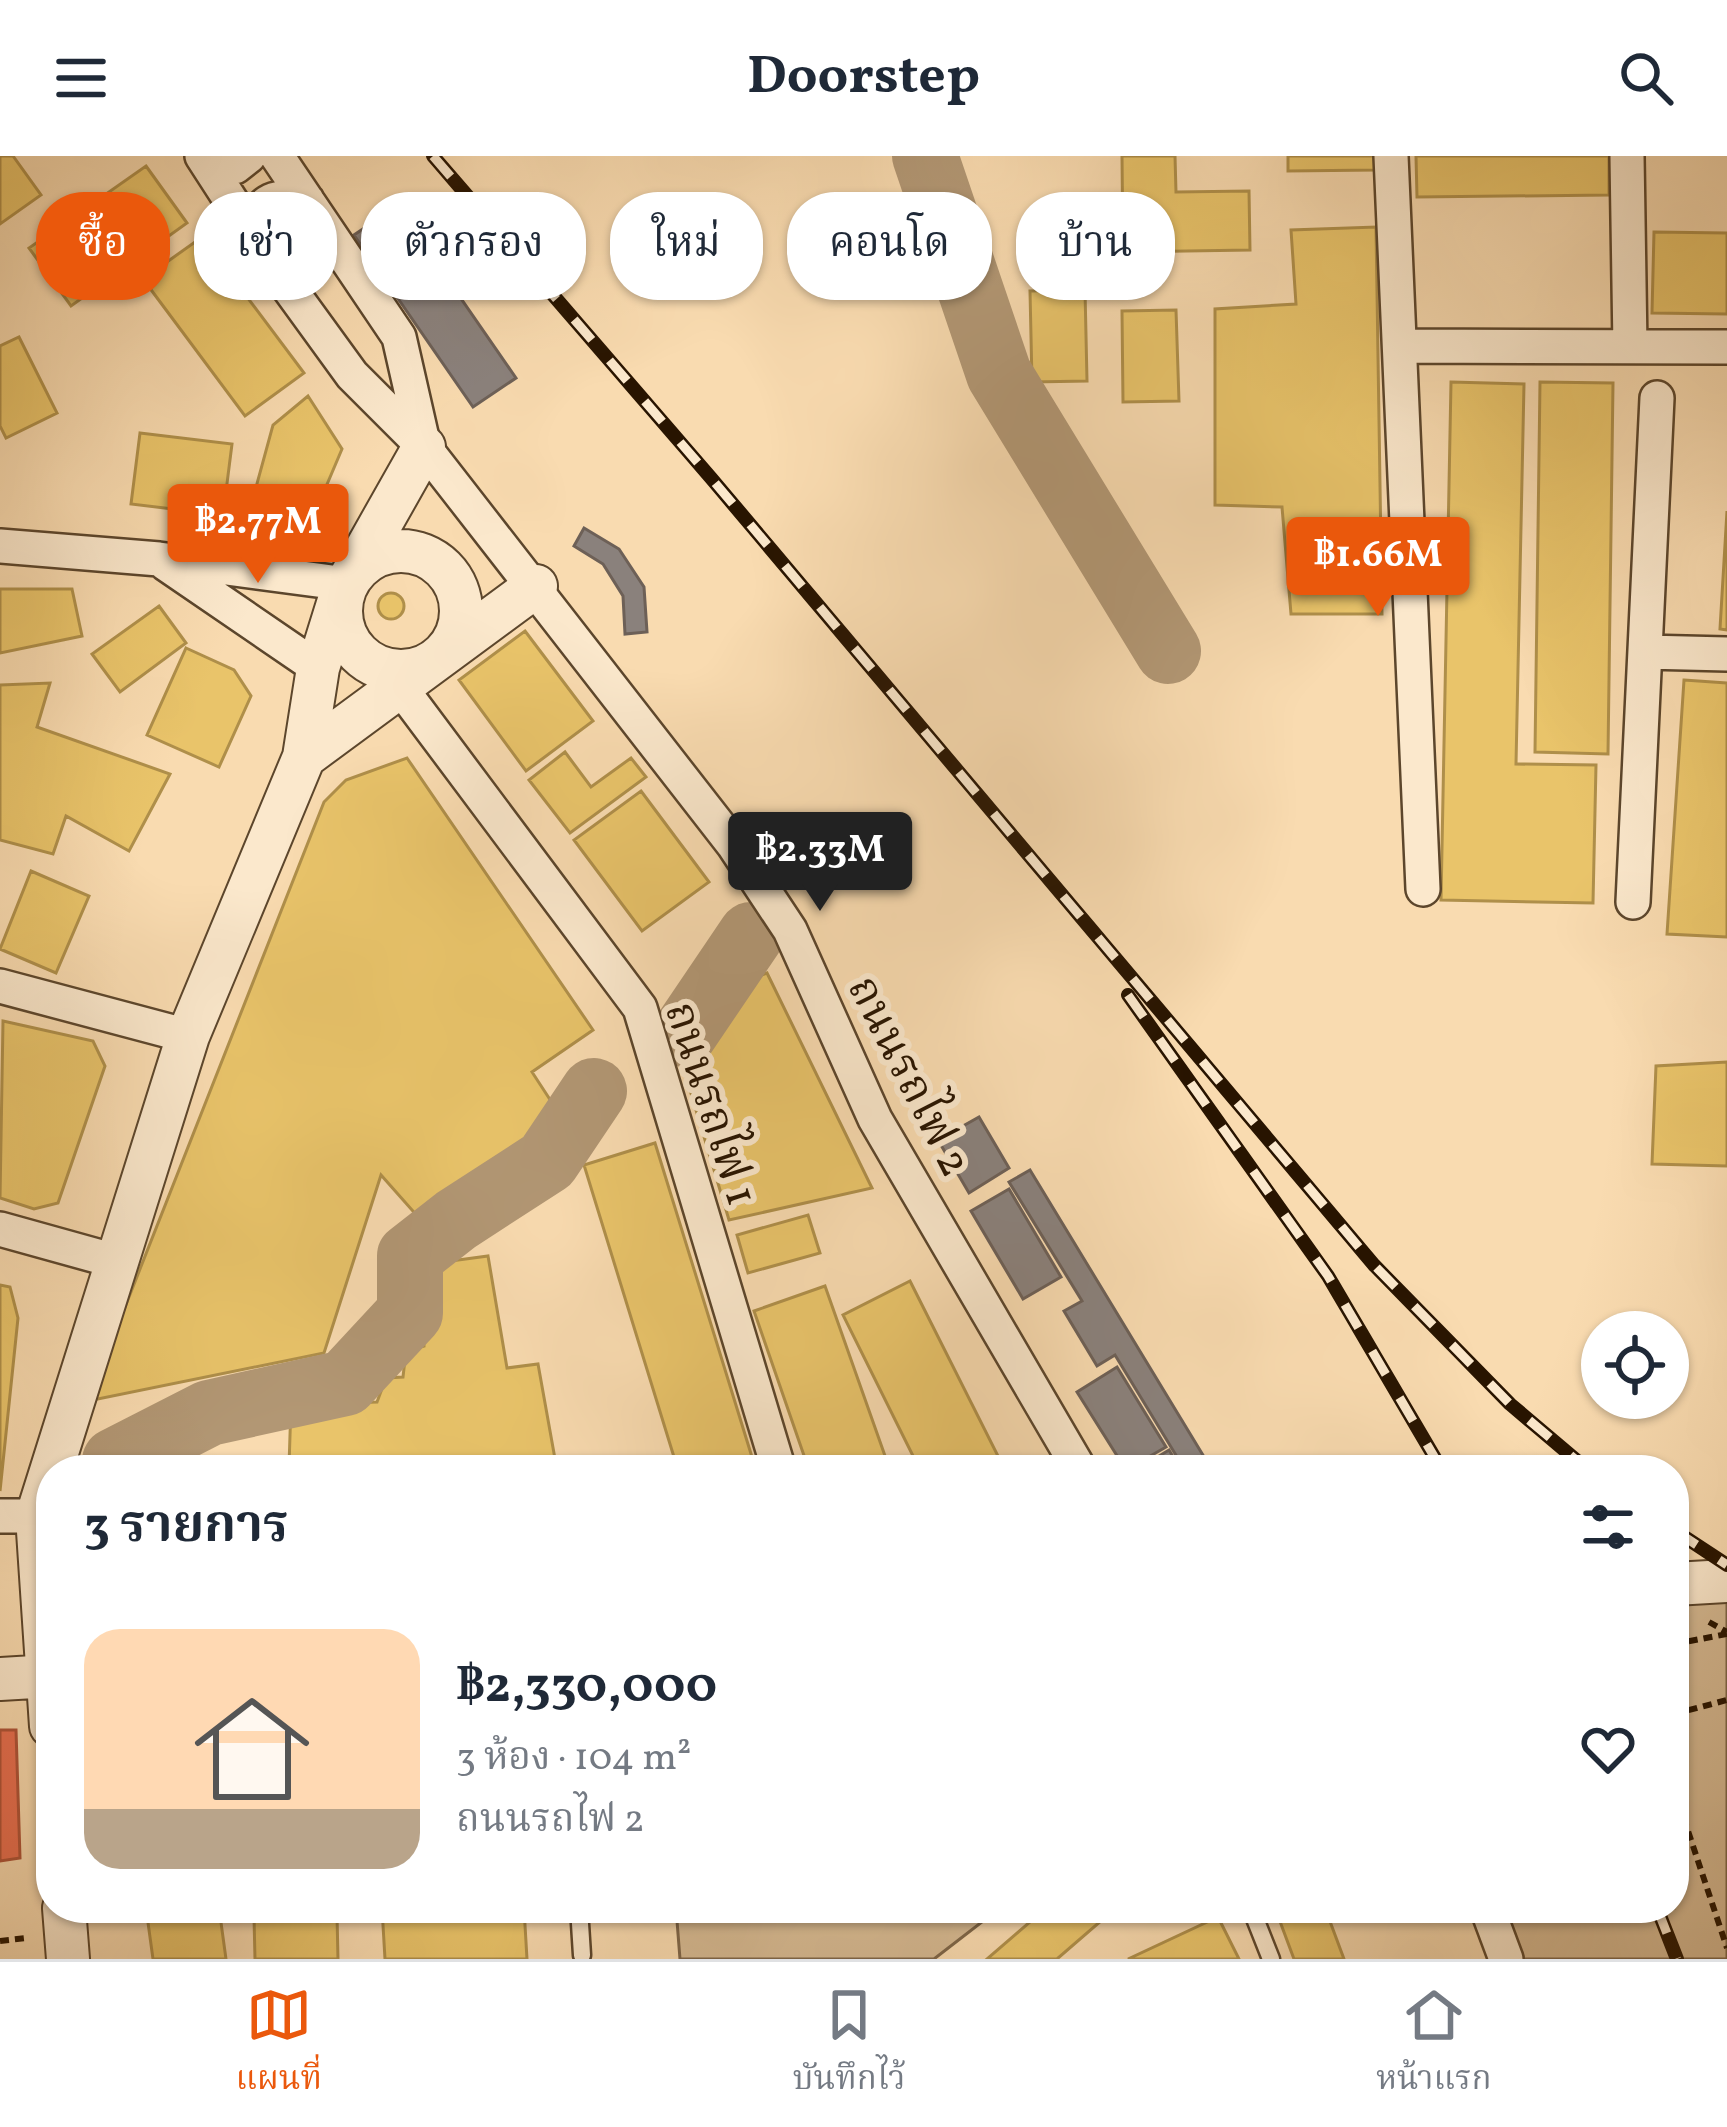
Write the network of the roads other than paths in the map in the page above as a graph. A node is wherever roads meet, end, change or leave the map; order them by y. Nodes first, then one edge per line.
1 (249, 156) edge
2 (277, 156) edge
3 (1391, 156) edge
4 (1628, 156) edge
5 (207, 163) edge
6 (226, 192) edge
7 (302, 192) edge
8 (337, 245) edge
9 (299, 300) edge
10 (399, 337) junction
11 (1401, 346) junction
12 (1630, 347) junction
13 (1727, 347) edge
14 (352, 375) junction
15 (1657, 398) dead end
16 (424, 447) junction
17 (0, 546) edge
18 (159, 560) junction
19 (347, 584) junction
20 (536, 586) junction
21 (1645, 652) junction
22 (1727, 654) edge
23 (318, 668) junction
24 (416, 675) junction
25 (304, 757) junction
26 (1423, 890) dead end
27 (1633, 902) dead end
28 (0, 986) edge
29 (188, 1036) junction
30 (0, 1229) edge
31 (116, 1261) junction
32 (41, 1455) edge
33 (774, 1455) edge
34 (1071, 1455) edge
35 (36, 1469) edge
36 (18, 1516) edge
37 (1727, 1581) edge
38 (1689, 1583) edge
39 (36, 1606) edge
40 (36, 1677) edge
41 (0, 1678) edge
42 (65, 1923) edge
43 (580, 1923) edge
44 (1257, 1923) edge
45 (1493, 1923) edge
46 (582, 1955) dead end
47 (68, 1959) edge
48 (1271, 1959) edge
49 (1506, 1959) edge

1 - 5 street
2 - 7 street, ถนนรถไฟ 2
3 - 11 street
4 - 12 street
5 - 6 street, ถนนรถไฟ 2
8 - 10 street, ถนนรถไฟ 2
9 - 14 street, ถนนรถไฟ 2
10 - 14 street
10 - 16 street, ถนนรถไฟ 2
11 - 12 street
11 - 26 street
12 - 13 street
14 - 16 street, ถนนรถไฟ 2
15 - 21 street
16 - 19 street
16 - 20 street, ถนนรถไฟ 2
17 - 18 street
18 - 19 street
18 - 23 street
19 - 23 street
19 - 24 street
19 - 24 street
20 - 24 street
20 - 34 street, ถนนรถไฟ 2
21 - 22 street
21 - 27 street
23 - 25 street
24 - 25 street
24 - 33 street, ถนนรถไฟ 1
25 - 29 street
28 - 29 street
29 - 31 street
30 - 31 street
31 - 32 street
35 - 36 street
36 - 39 street
37 - 38 street
40 - 41 street
42 - 47 street
43 - 46 lane
44 - 48 lane
45 - 49 street

